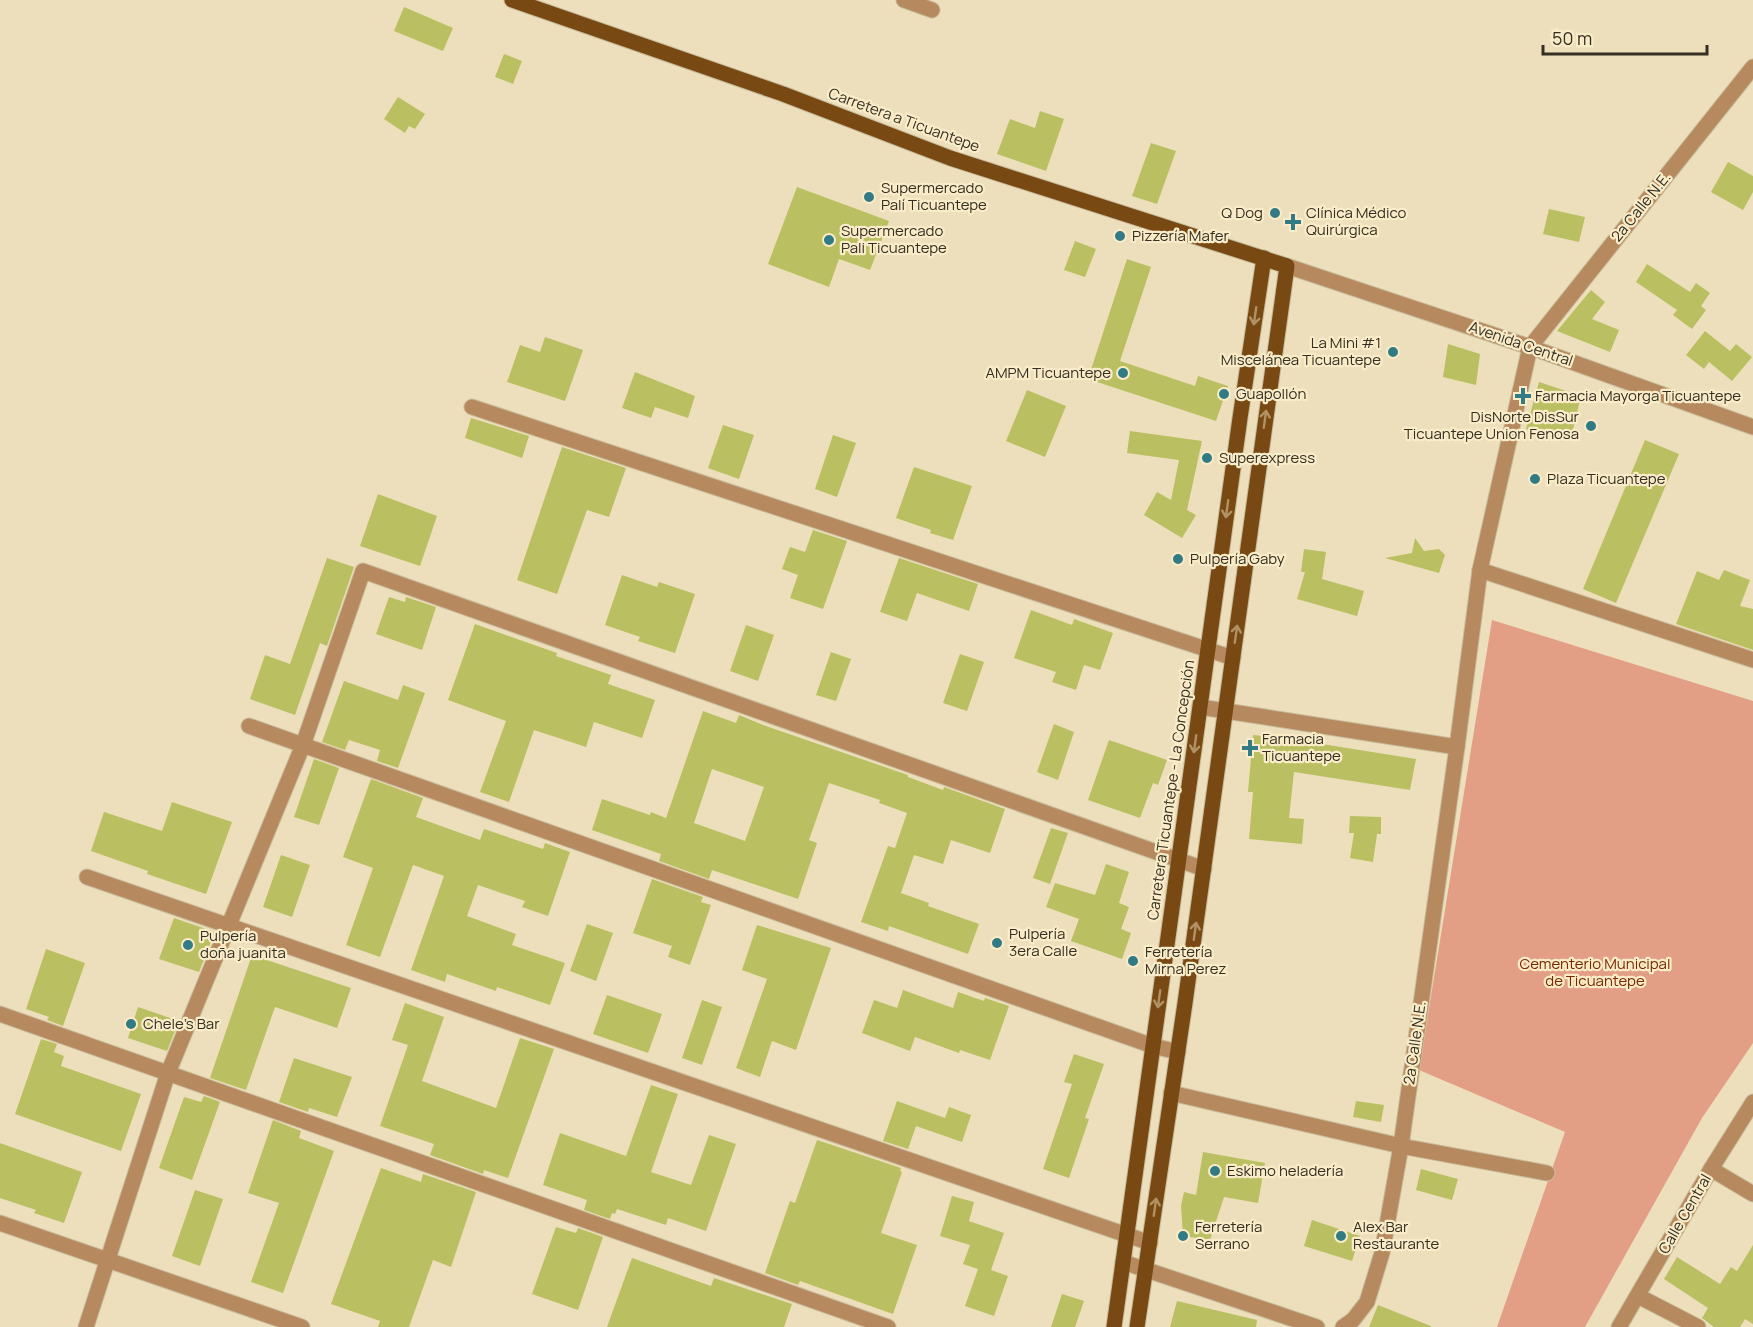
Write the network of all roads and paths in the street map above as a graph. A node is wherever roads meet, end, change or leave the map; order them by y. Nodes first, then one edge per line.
1 (512, 0) edge
2 (904, 0) edge
3 (932, 10) dead end
4 (1753, 67) edge
5 (1264, 258) junction
6 (1287, 266) junction
7 (1530, 347) junction
8 (472, 407) dead end
9 (1753, 427) edge
10 (1480, 570) junction
11 (1208, 650) junction
12 (1233, 658) junction
13 (1753, 660) edge
14 (1200, 707) junction
15 (1225, 711) junction
16 (249, 726) dead end
17 (303, 745) junction
18 (1457, 747) junction
19 (1179, 860) junction
20 (1204, 869) junction
21 (87, 877) dead end
22 (227, 927) junction
23 (0, 1014) edge
24 (1153, 1046) junction
25 (1178, 1052) junction
26 (168, 1073) junction
27 (1172, 1093) junction
28 (1753, 1102) edge
29 (1401, 1146) junction
30 (1711, 1169) junction
31 (1547, 1173) dead end
32 (1753, 1194) edge
33 (0, 1223) edge
34 (1127, 1236) junction
35 (1150, 1243) junction
36 (109, 1260) junction
37 (1123, 1262) junction
38 (1146, 1269) junction
39 (1638, 1296) junction
40 (86, 1327) edge
41 (302, 1327) edge
42 (888, 1327) edge
43 (1114, 1327) edge
44 (1137, 1327) edge
45 (1317, 1327) edge
46 (1343, 1327) edge
47 (1619, 1327) edge
48 (1698, 1327) edge

1 - 5 main road, Carretera a Ticuantepe
2 - 3 street
4 - 7 street, 2a Calle N.E.
5 - 6 main road, Carretera a Ticuantepe
5 -> 11 main road, Carretera Ticuantepe - La Concepción
6 - 7 street, Avenida Central
12 -> 6 main road
7 - 9 street, Avenida Central
7 - 10 street, 2a Calle N.E.
8 - 11 street
10 - 13 street
10 - 18 street, 2a Calle N.E.
11 - 12 street
11 - 14 main road, Carretera Ticuantepe - La Concepción
12 - 15 main road
14 - 15 street
14 -> 19 main road, Carretera Ticuantepe - La Concepción
15 - 18 street
15 - 20 main road
16 - 17 street
17 - 19 street
17 - 22 street
17 - 24 street
18 - 29 street, 2a Calle N.E.
19 - 20 street
19 -> 24 main road, Carretera Ticuantepe - La Concepción
25 -> 20 main road
21 - 22 street
22 - 26 street
22 - 34 street
23 - 26 street
24 - 25 street
24 - 34 main road, Carretera Ticuantepe - La Concepción
25 - 27 main road
26 - 36 street
26 - 42 street
27 - 29 street
35 -> 27 main road
28 - 30 street, Calle Central
29 - 31 street
29 - 46 street, 2a Calle N.E.
30 - 32 street
30 - 39 street, Calle Central
33 - 36 street
34 - 35 street
34 - 37 main road, Carretera Ticuantepe - La Concepción
35 - 38 main road
36 - 40 street
36 - 41 street
37 - 38 street
37 - 43 main road, Carretera Ticuantepe - La Concepción
38 - 44 main road
38 - 45 street
39 - 47 street, Calle Central
39 - 48 street

